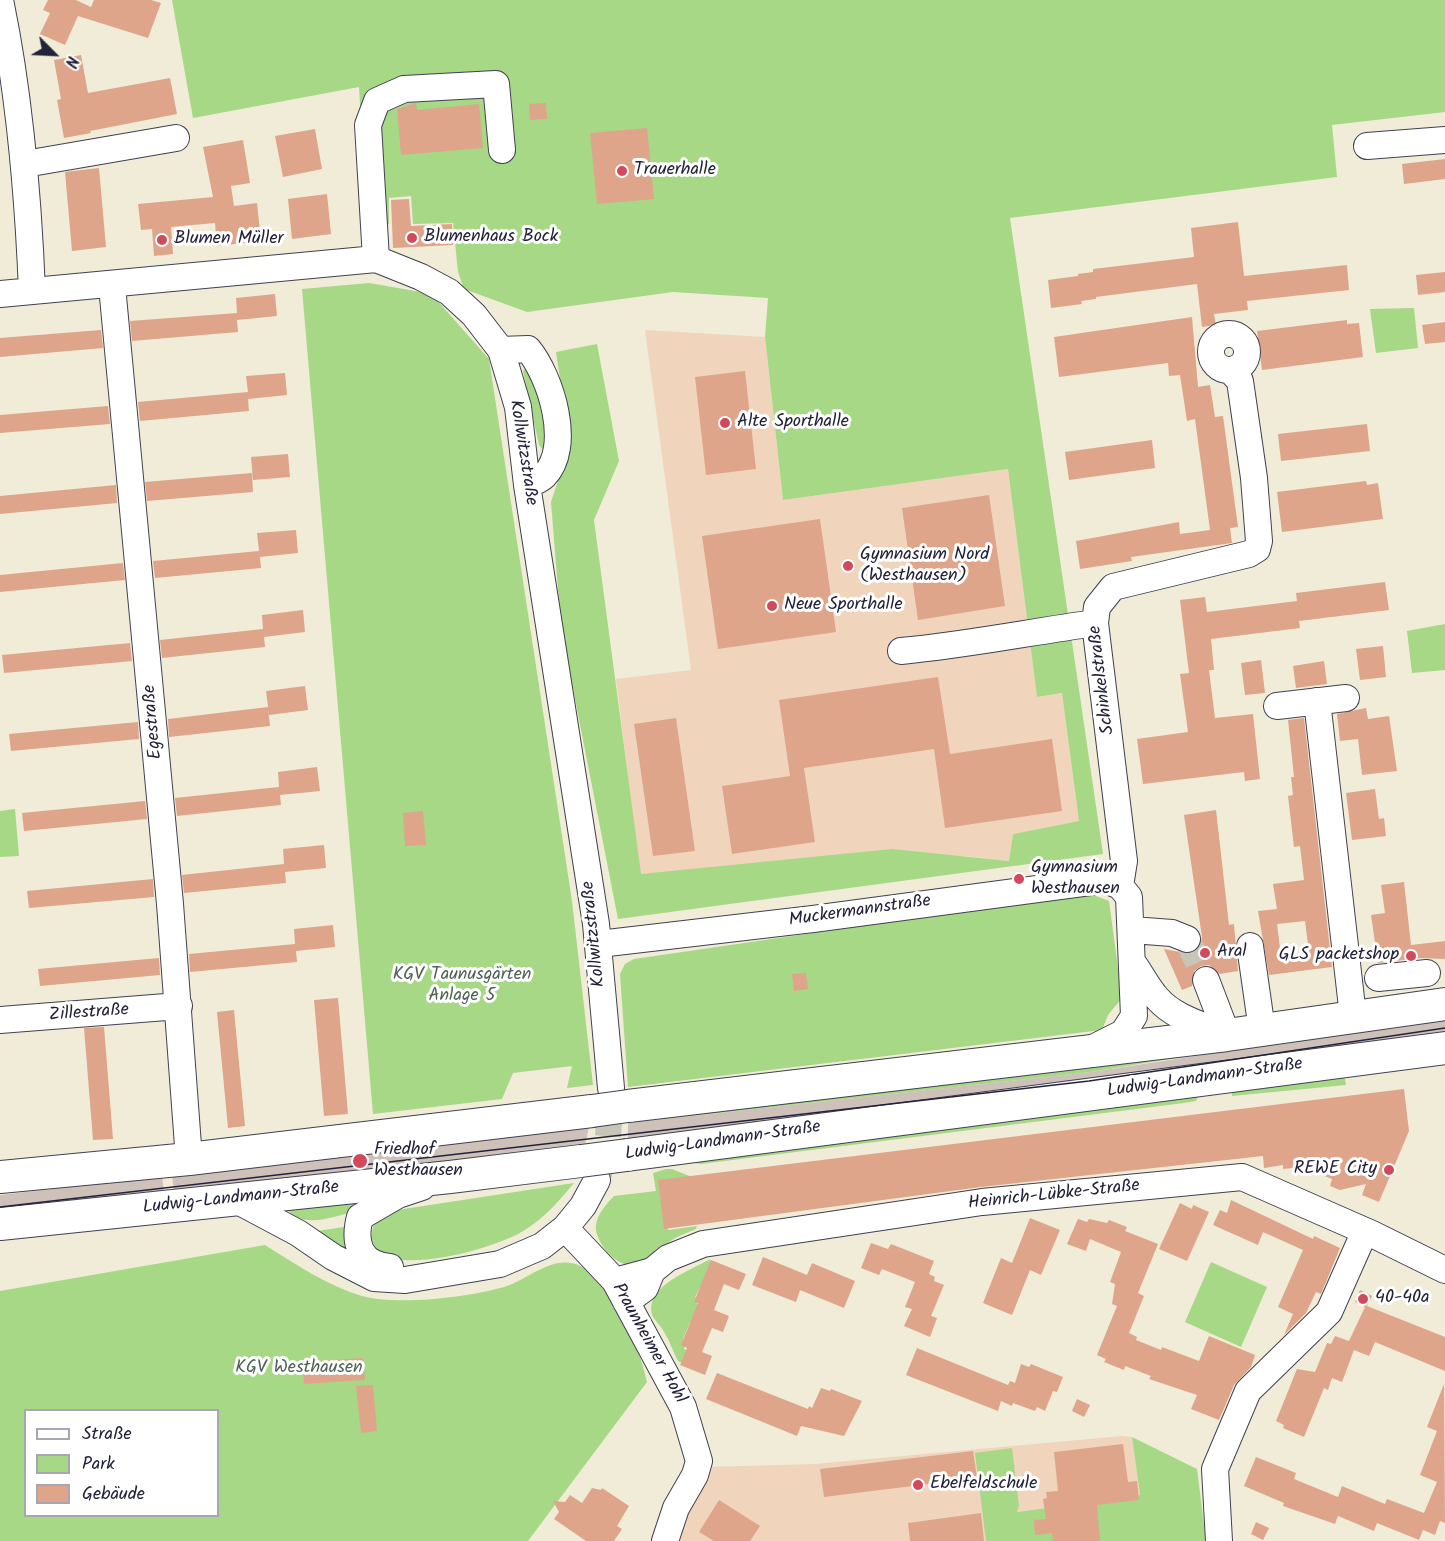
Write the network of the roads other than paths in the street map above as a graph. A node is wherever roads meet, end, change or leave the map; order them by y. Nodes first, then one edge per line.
1 (0, 0) edge
2 (176, 138) dead end
3 (1445, 140) edge
4 (1367, 146) dead end
5 (502, 150) dead end
6 (25, 164) junction
7 (376, 259) junction
8 (112, 285) junction
9 (32, 291) junction
10 (0, 294) edge
11 (501, 350) junction
12 (1230, 370) dead end
13 (527, 485) junction
14 (1095, 623) junction
15 (901, 651) dead end
16 (1346, 698) dead end
17 (1317, 701) junction
18 (1277, 706) dead end
19 (1120, 886) junction
20 (1132, 930) junction
21 (1187, 939) dead end
22 (599, 944) junction
23 (1250, 946) dead end
24 (1133, 963) junction
25 (1378, 978) dead end
26 (1206, 980) tunnel mouth
27 (1437, 1005) edge
28 (179, 1006) junction
29 (1353, 1016) junction
30 (0, 1020) edge
31 (1262, 1030) junction
32 (1227, 1035) junction
33 (1445, 1048) edge
34 (1084, 1052) junction
35 (610, 1102) junction
36 (189, 1159) junction
37 (589, 1171) junction
38 (0, 1177) edge
39 (450, 1177) junction
40 (236, 1200) junction
41 (0, 1224) edge
42 (565, 1228) junction
43 (1365, 1231) junction
44 (1445, 1270) edge
45 (459, 1271) junction
46 (621, 1292) junction
47 (665, 1541) edge
48 (1219, 1541) edge

1 - 6 street
2 - 6 street
3 - 4 street
5 - 7 street
6 - 9 street
7 - 8 street, Kollwitzstraße
7 - 11 street, Kollwitzstraße
8 - 9 street, Kollwitzstraße
8 - 28 street, Egestraße
9 - 10 street, Kollwitzstraße
11 - 13 street, Kollwitzstraße
11 - 13 street
12 - 14 street, Schinkelstraße
13 - 22 street, Kollwitzstraße
14 - 15 street
14 - 19 street, Schinkelstraße
16 - 17 street
17 - 18 street
17 - 29 street
19 - 20 street, Schinkelstraße
19 - 22 street, Muckermannstraße
20 - 21 street
20 - 24 street, Schinkelstraße
22 - 35 street, Kollwitzstraße
23 - 31 street
24 - 32 street
24 - 34 street, Schinkelstraße
25 - 27 street
26 - 32 street
27 - 29 main road
28 - 30 street, Zillestraße
28 - 36 street, Egestraße
29 - 31 main road
31 - 32 main road
32 - 34 main road
33 - 37 main road, Ludwig-Landmann-Straße, bridge
34 - 35 main road
35 - 36 main road
36 - 38 main road
37 - 39 main road, Ludwig-Landmann-Straße
37 - 42 street
39 - 40 main road, Ludwig-Landmann-Straße
39 - 45 street
40 - 41 main road, Ludwig-Landmann-Straße
40 - 45 street
42 - 45 street
42 - 46 street, Praunheimer Hohl
43 - 44 street, Heinrich-Lübke-Straße
43 - 46 street, Heinrich-Lübke-Straße
43 - 48 street
46 - 47 street, Praunheimer Hohl

